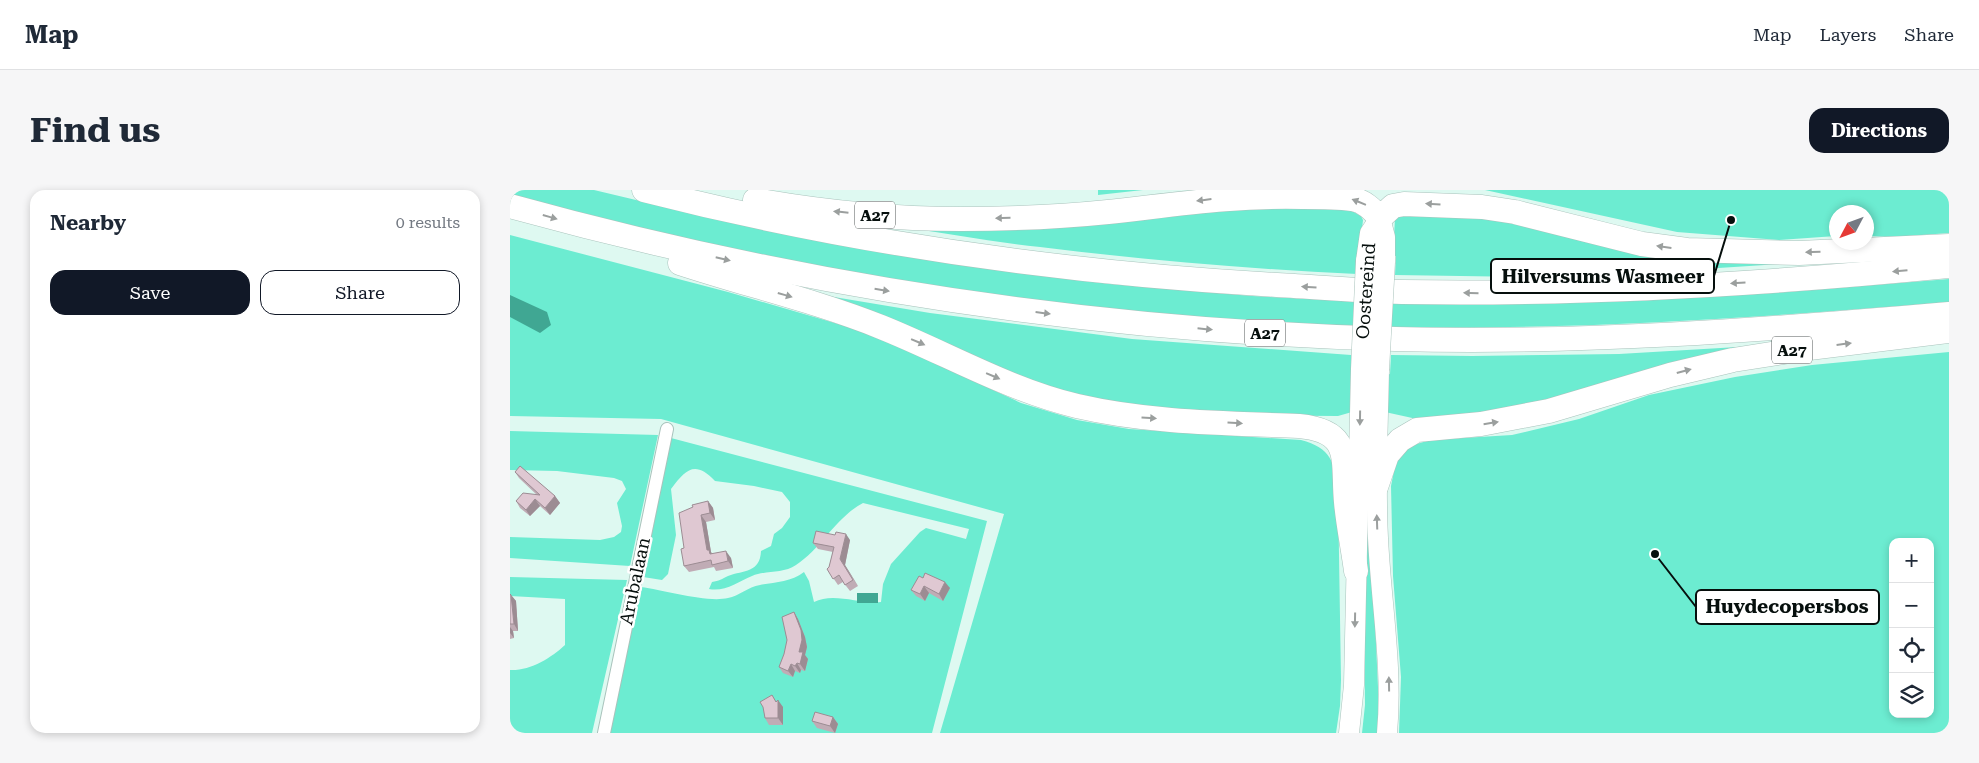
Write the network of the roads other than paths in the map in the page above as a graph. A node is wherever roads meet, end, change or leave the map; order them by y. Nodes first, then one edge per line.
1 (644, 190) edge
2 (701, 190) edge
3 (510, 206) edge
4 (1380, 218) junction
5 (590, 228) junction
6 (1949, 246) edge
7 (1949, 266) edge
8 (1949, 314) edge
9 (1949, 331) edge
10 (1370, 370) junction
11 (667, 429) dead end
12 (1376, 487) junction
13 (1356, 571) junction
14 (604, 733) edge
15 (1349, 733) edge
16 (1387, 733) edge

7 -> 1 highway, A27
4 -> 2 highway, A27
3 -> 5 highway, A27
6 -> 4 highway
4 - 10 main road, Oostereind, bridge
5 -> 8 highway, A27
5 -> 13 highway, A27
12 -> 9 highway, A27
10 - 12 main road, Oostereind
10 -> 13 main road, Oostereind
11 - 14 street, Arubalaan
16 -> 12 main road, Oostereind
13 -> 15 main road, Oostereind

